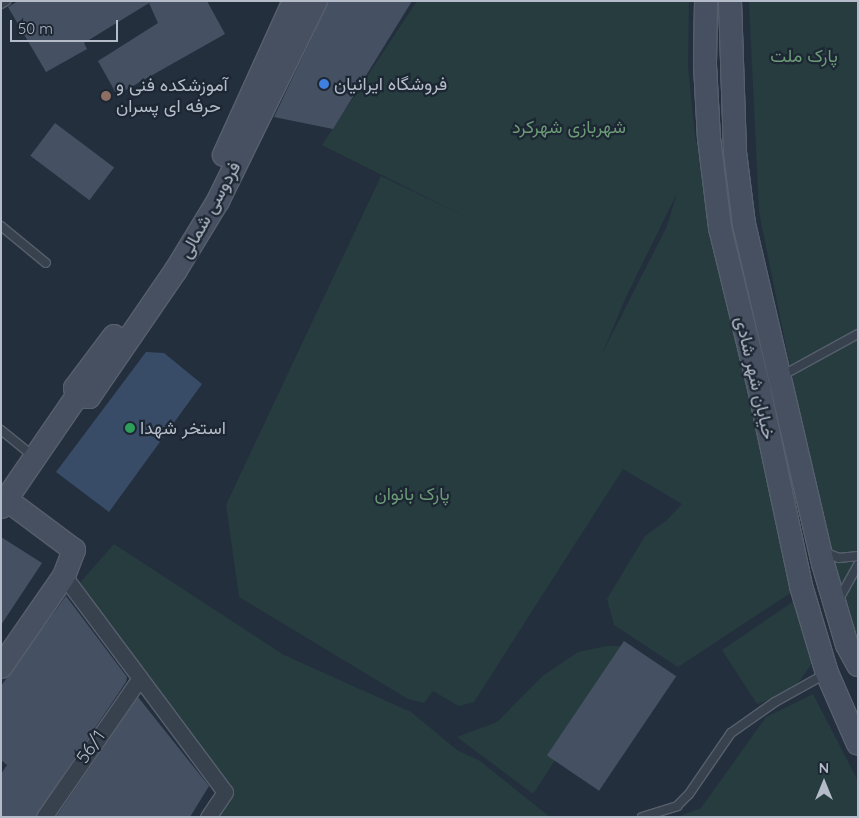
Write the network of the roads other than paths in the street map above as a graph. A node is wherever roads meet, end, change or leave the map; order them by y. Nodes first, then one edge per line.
1 (6, 1) edge
2 (294, 1) edge
3 (316, 1) edge
4 (706, 1) edge
5 (730, 1) edge
6 (1, 4) edge
7 (1, 226) edge
8 (46, 262) dead end
9 (858, 334) edge
10 (780, 377) junction
11 (77, 396) junction
12 (1, 430) edge
13 (37, 458) junction
14 (4, 503) edge
15 (820, 550) junction
16 (858, 556) edge
17 (858, 565) edge
18 (64, 576) junction
19 (835, 608) junction
20 (858, 665) edge
21 (1, 667) edge
22 (826, 673) junction
23 (140, 678) junction
24 (858, 744) edge
25 (44, 817) edge
26 (208, 817) edge
27 (642, 817) edge

1 - 6 lane
2 - 11 main road, فردوسی شمالی
3 - 11 main road, فردوسی شمالی
4 - 22 main road, خیابان شهر شادی
5 - 10 main road, خیابان شهر شادی
7 - 8 lane
9 - 10 lane
10 - 15 main road, خیابان شهر شادی
11 - 13 main road, فردوسی شمالی
12 - 13 lane
13 - 14 main road, فردوسی شمالی
14 - 18 main road
15 - 16 lane
15 - 19 main road, خیابان شهر شادی
17 - 19 lane
18 - 21 main road
18 - 23 street
19 - 20 main road, خیابان شهر شادی
22 - 24 main road, خیابان شهر شادی
22 - 27 lane
23 - 25 street, 56/1
23 - 26 street

